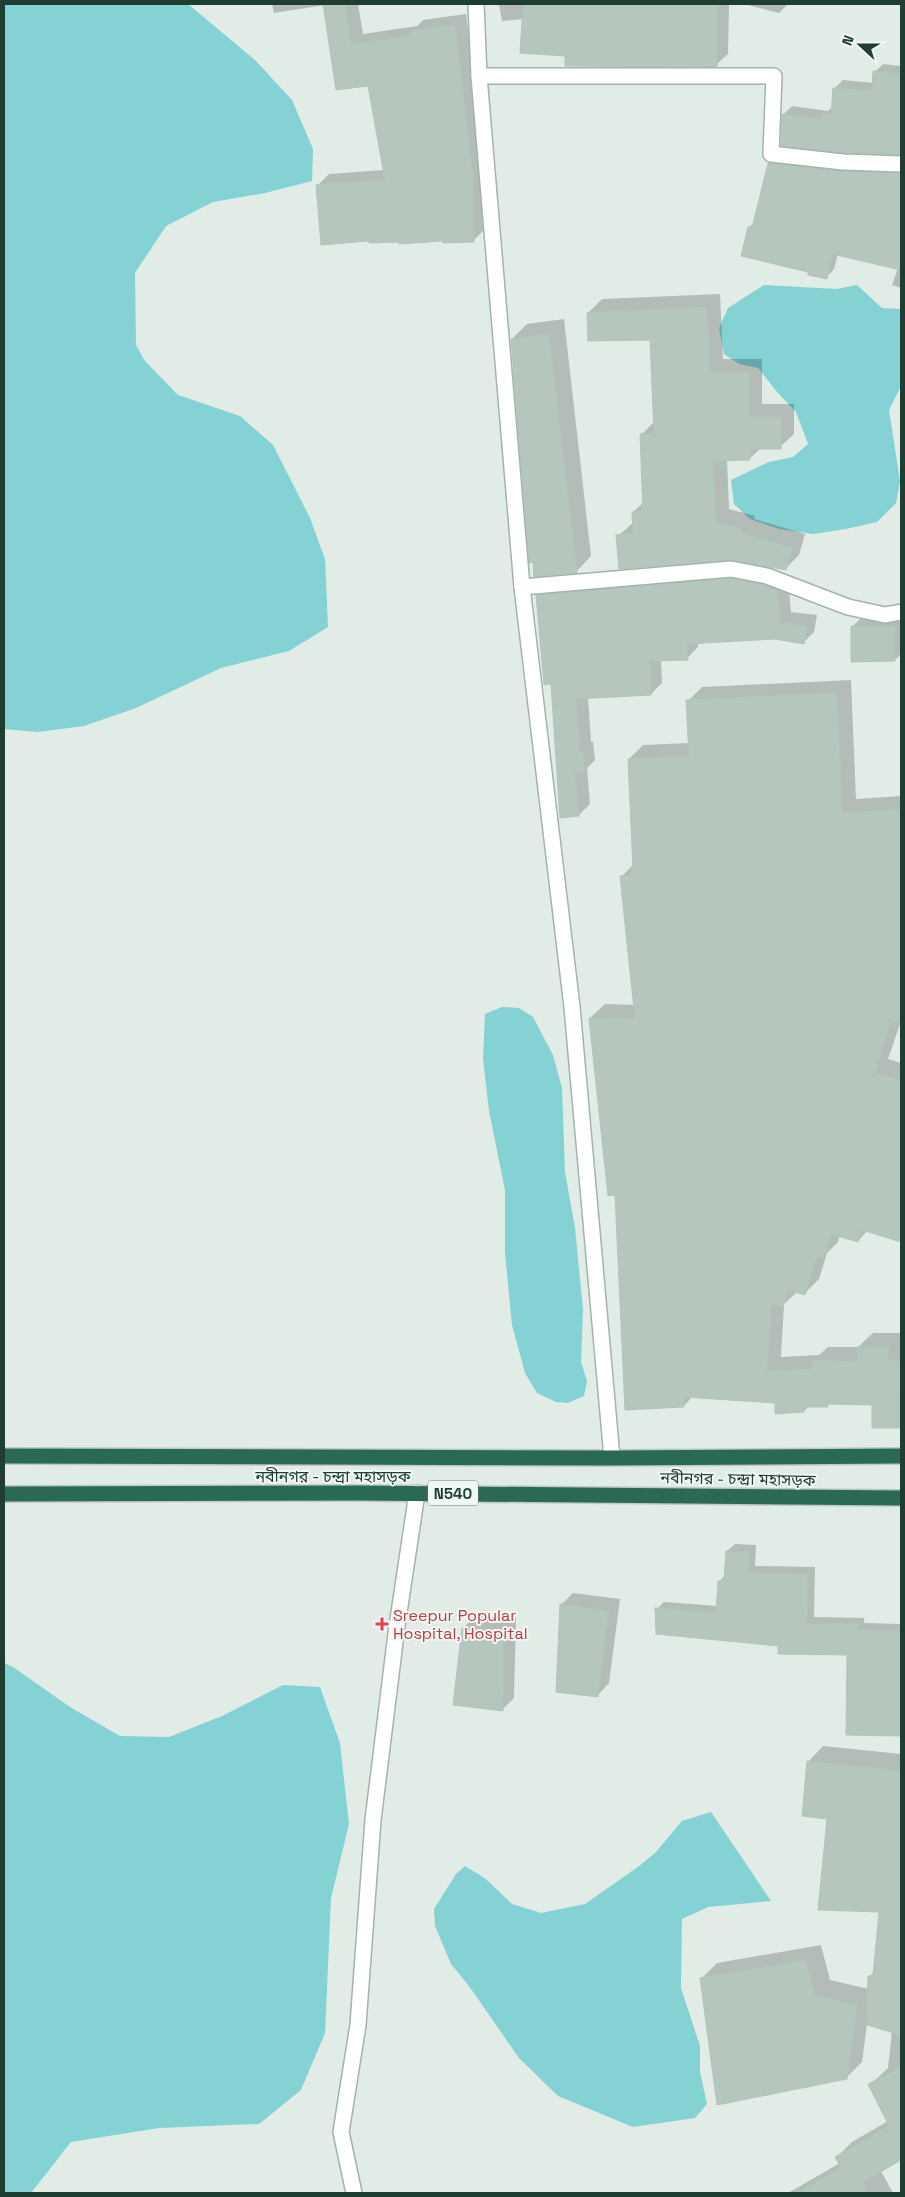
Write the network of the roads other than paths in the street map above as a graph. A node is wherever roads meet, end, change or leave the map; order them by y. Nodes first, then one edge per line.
1 (476, 4) edge
2 (479, 76) junction
3 (901, 164) edge
4 (522, 586) junction
5 (901, 612) edge
6 (4, 1456) edge
7 (901, 1456) edge
8 (612, 1458) junction
9 (417, 1493) junction
10 (4, 1494) edge
11 (901, 1498) edge
12 (354, 2193) edge

1 - 2 street
2 - 3 street
2 - 4 street
4 - 5 street
4 - 8 street
6 - 8 highway, নবীনগর - চন্দ্রা মহাসড়ক / N540
7 - 8 highway, নবীনগর - চন্দ্রা মহাসড়ক / N540
9 - 10 highway, নবীনগর - চন্দ্রা মহাসড়ক / N540
9 - 11 highway, নবীনগর - চন্দ্রা মহাসড়ক / N540
9 - 12 street

